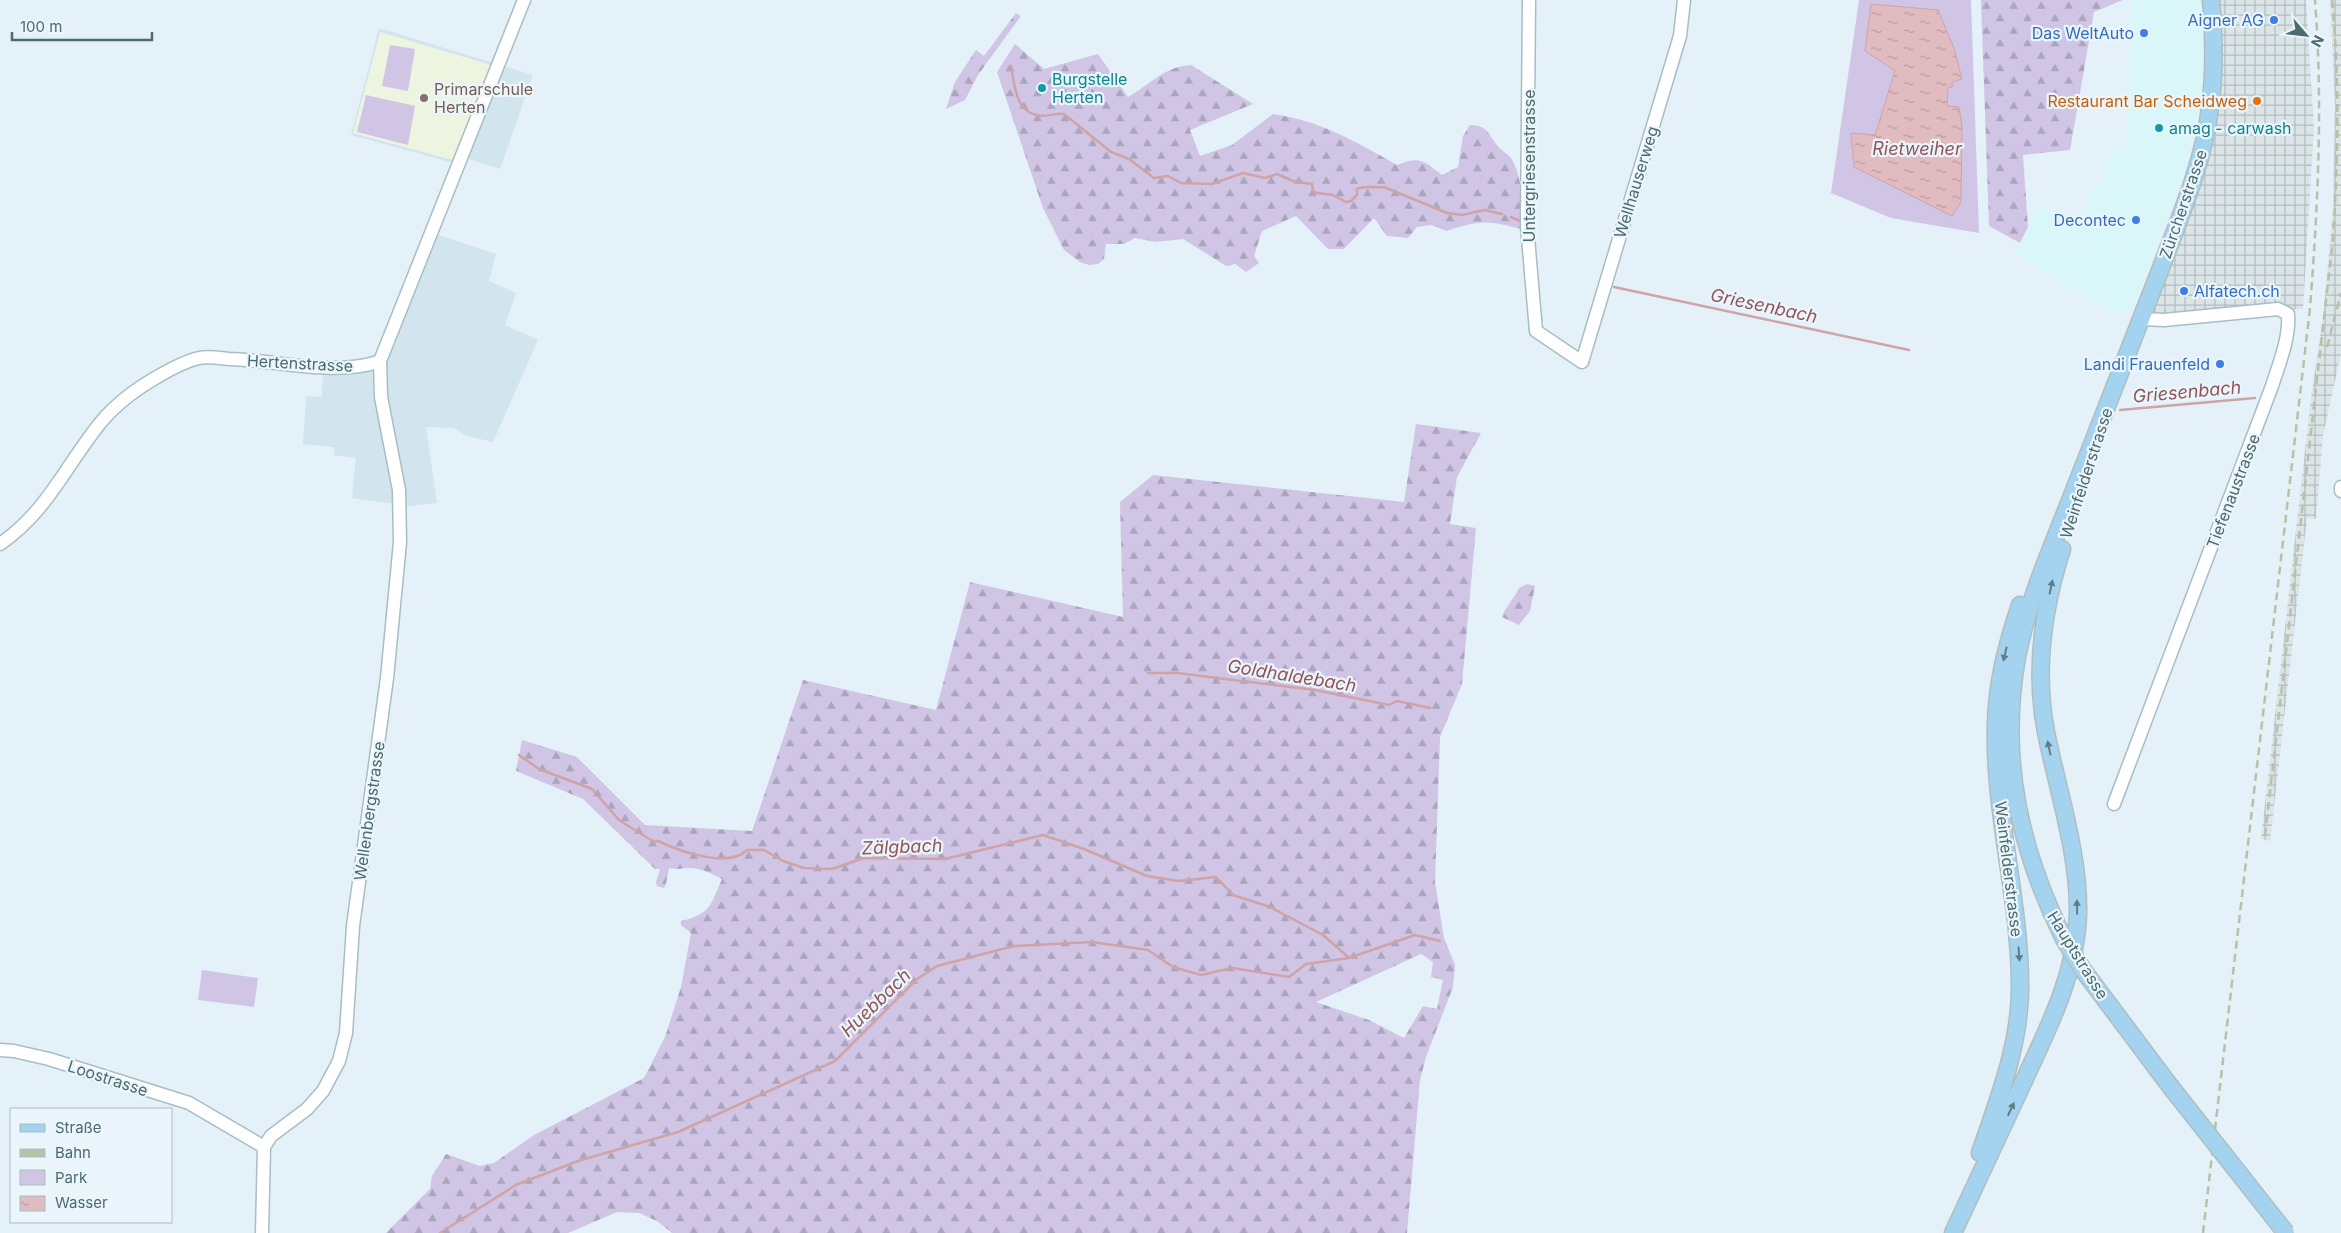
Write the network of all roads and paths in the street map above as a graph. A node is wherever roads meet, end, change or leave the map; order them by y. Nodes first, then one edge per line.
1 (524, 0) edge
2 (1529, 0) edge
3 (1684, 0) edge
4 (2211, 0) edge
5 (2141, 319) junction
6 (380, 361) junction
7 (1582, 362) joint
8 (2109, 399) junction
9 (2341, 487) edge
10 (2341, 491) edge
11 (0, 544) edge
12 (2114, 804) dead end
13 (0, 1050) edge
14 (264, 1147) junction
15 (262, 1233) edge
16 (1953, 1233) edge
17 (2286, 1233) edge

1 - 6 street
2 - 7 street, Untergriesenstrasse
3 - 7 street, Wellhauserweg
4 - 5 main road, Zürcherstrasse
5 - 8 main road, Zürcherstrasse
5 - 12 street, Tiefenaustrasse
6 - 11 street, Hertenstrasse
6 - 14 street, Wellenbergstrasse
8 -> 16 main road, Weinfelderstrasse
16 -> 8 main road, Weinfelderstrasse
8 - 17 main road, Hauptstrasse, bridge
9 - 10 street
13 - 14 street, Loostrasse
14 - 15 street

